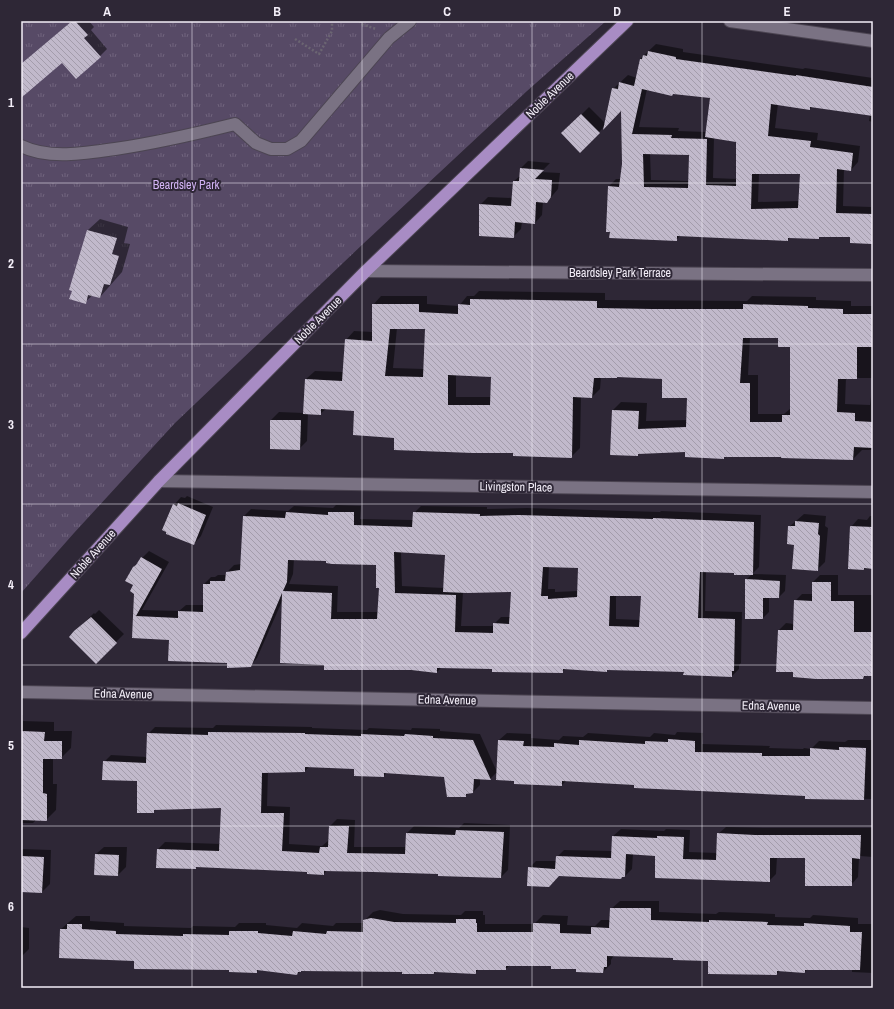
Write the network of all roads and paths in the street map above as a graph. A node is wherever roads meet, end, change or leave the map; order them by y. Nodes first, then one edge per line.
1 (332, 21) edge
2 (410, 21) edge
3 (628, 21) edge
4 (730, 21) edge
5 (295, 39) dead end
6 (873, 41) edge
7 (21, 146) edge
8 (366, 271) junction
9 (873, 275) edge
10 (159, 482) junction
11 (873, 492) edge
12 (21, 633) edge
13 (21, 692) edge
14 (873, 708) edge

1 - 5 path
2 - 7 street
3 - 8 main road, Noble Avenue
4 - 6 street
8 - 9 street, Beardsley Park Terrace
8 - 10 main road, Noble Avenue
10 - 11 street, Livingston Place
10 - 12 main road, Noble Avenue
13 - 14 street, Edna Avenue

